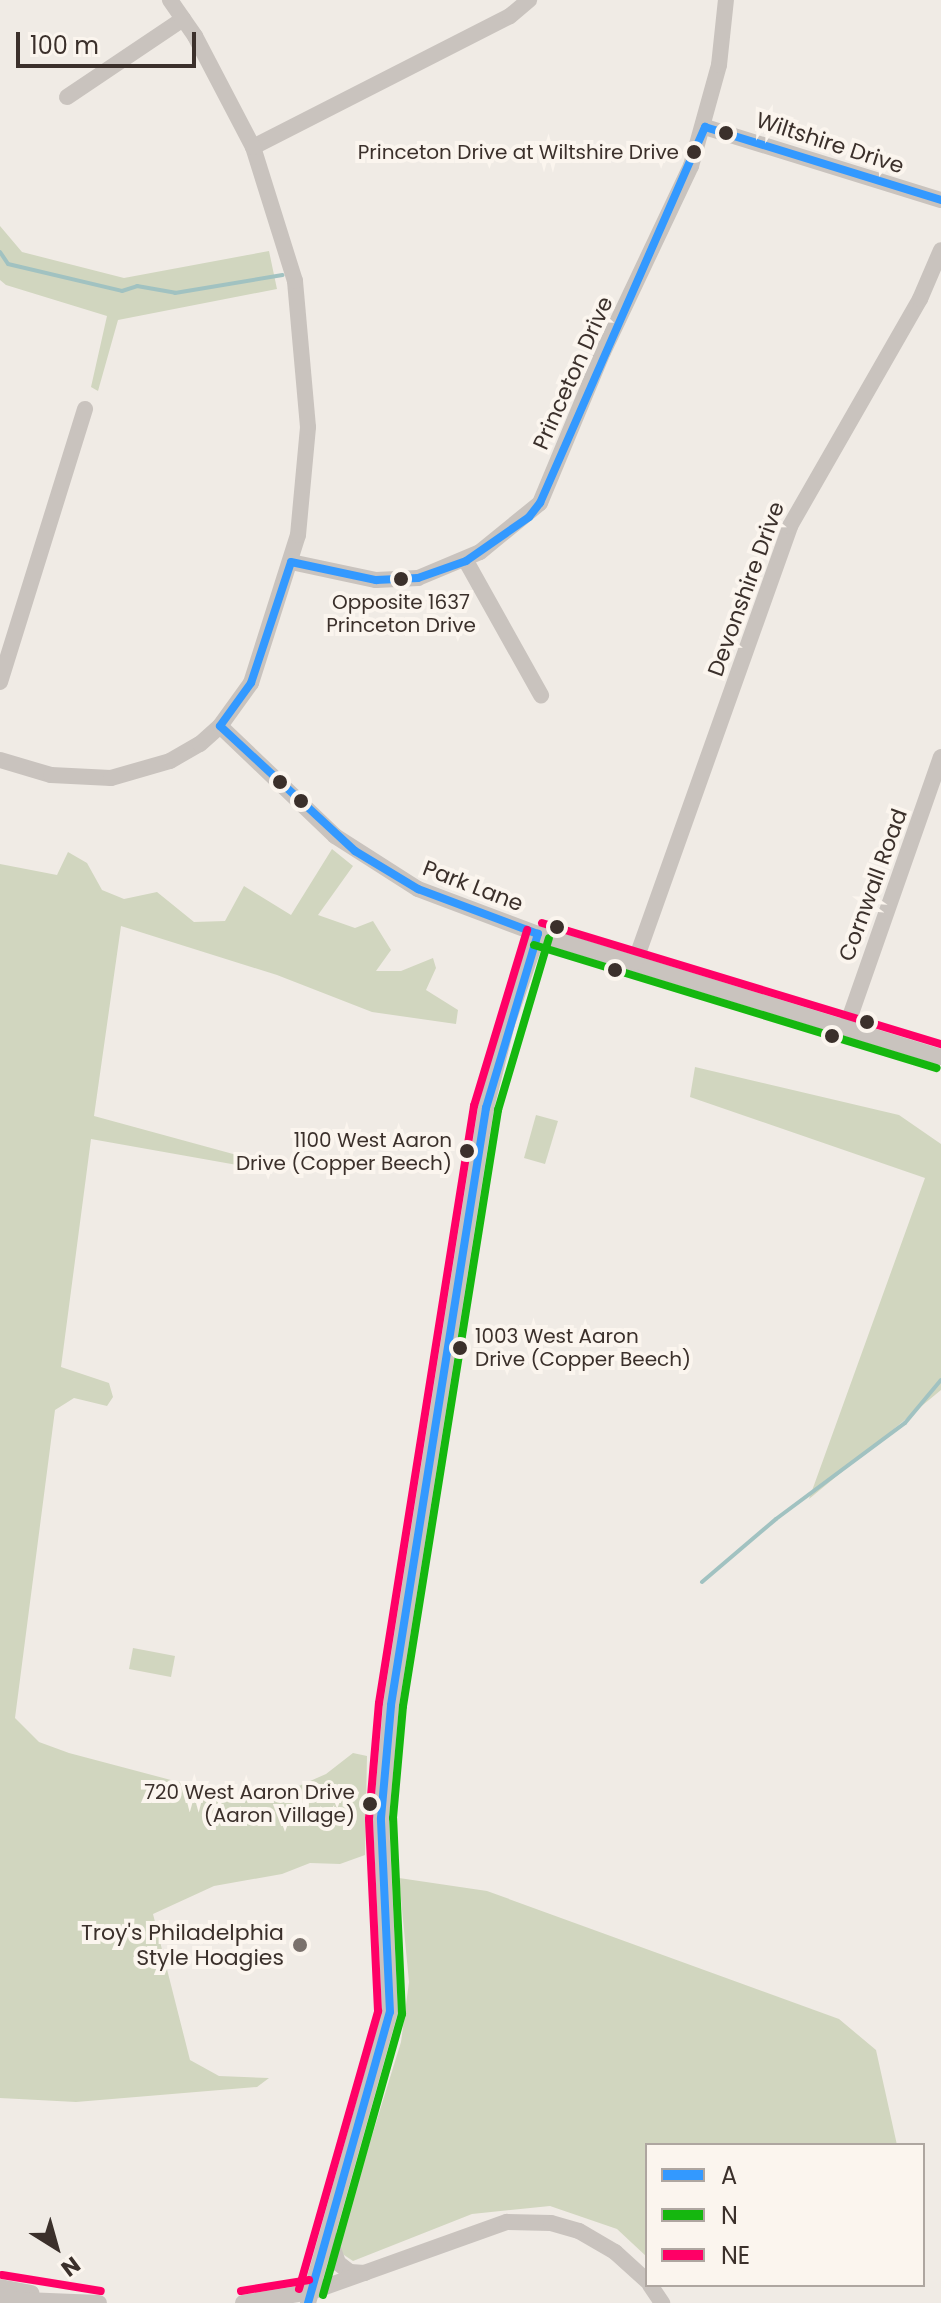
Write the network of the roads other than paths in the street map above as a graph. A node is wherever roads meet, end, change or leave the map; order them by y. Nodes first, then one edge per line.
1 (170, 0) edge
2 (529, 0) edge
3 (726, 0) edge
4 (183, 19) junction
5 (67, 97) dead end
6 (705, 127) junction
7 (253, 147) junction
8 (941, 200) edge
9 (941, 250) edge
10 (85, 409) dead end
11 (466, 561) junction
12 (291, 562) junction
13 (0, 682) edge
14 (541, 695) dead end
15 (220, 726) junction
16 (941, 757) edge
17 (0, 760) edge
18 (538, 934) junction
19 (635, 962) junction
20 (846, 1028) junction
21 (941, 1057) edge
22 (328, 2234) junction
23 (371, 2273) junction
24 (645, 2280) edge
25 (0, 2287) edge
26 (310, 2298) edge
27 (0, 2299) edge
28 (60, 2300) junction
29 (99, 2303) edge
30 (246, 2303) edge

1 - 4 street
2 - 7 street
3 - 6 street, Princeton Drive
4 - 5 street
4 - 7 street
6 - 8 street, Wiltshire Drive
6 - 11 street, Princeton Drive
7 - 12 street
9 - 19 street, Devonshire Drive
10 - 13 street
11 - 12 street, Princeton Drive
11 - 14 street
12 - 15 street
15 - 17 street
15 - 18 street, Park Lane
16 - 20 street, Cornwall Road
18 - 19 street, Park Lane
18 - 22 street
19 - 20 street, Park Lane
20 - 21 street, Park Lane
22 - 23 street
22 - 26 street
23 - 24 street
23 - 26 street
25 - 28 street
26 - 30 street
27 - 28 street
28 - 29 street

